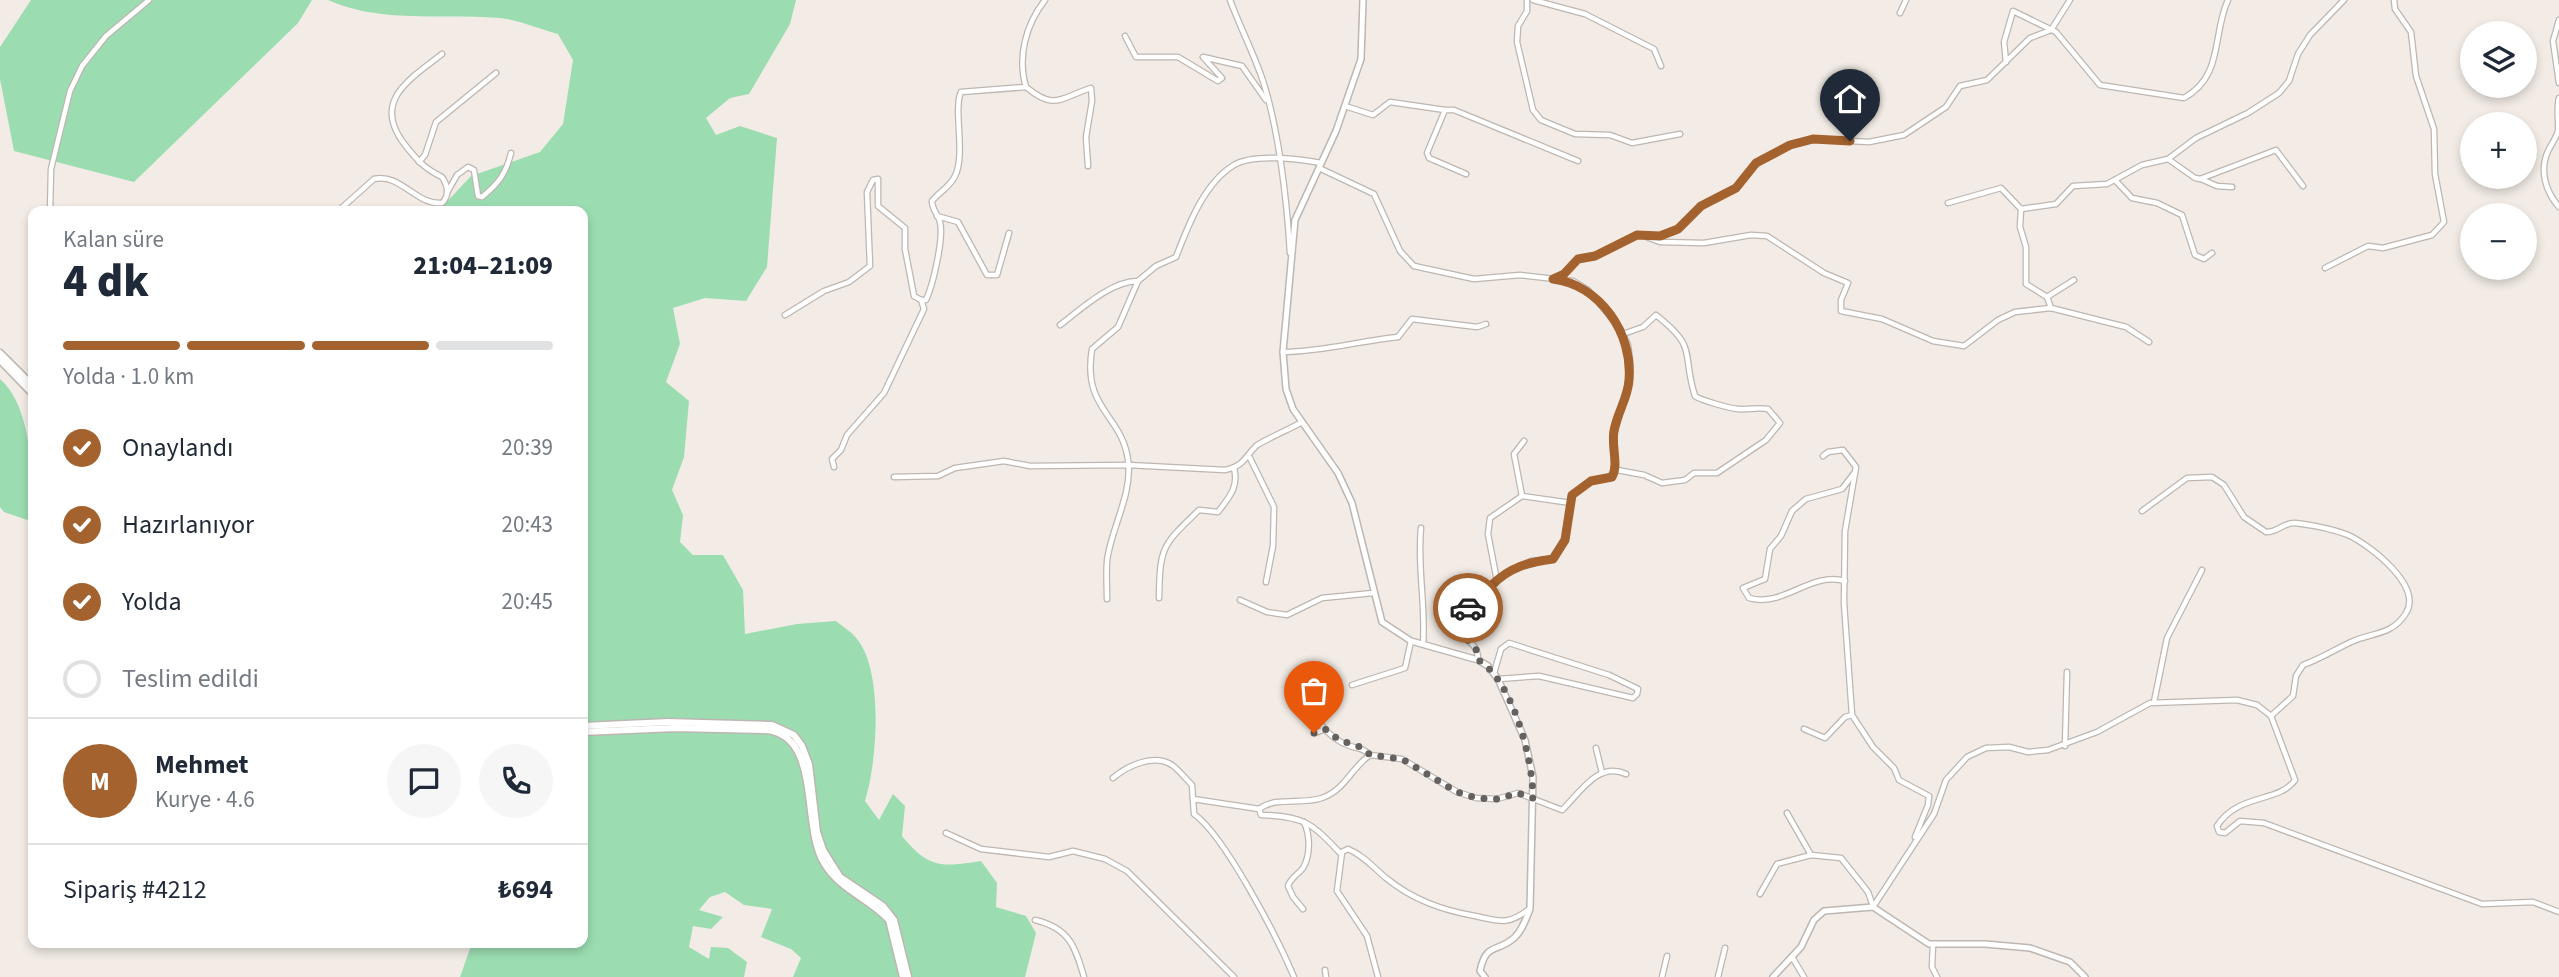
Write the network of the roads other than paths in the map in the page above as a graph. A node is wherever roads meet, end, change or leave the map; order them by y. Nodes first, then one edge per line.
1 (149, 0) edge
2 (1045, 0) edge
3 (1230, 0) edge
4 (1363, 0) edge
5 (1527, 0) edge
6 (1533, 0) edge
7 (1906, 0) edge
8 (2070, 0) edge
9 (2228, 0) edge
10 (2344, 0) edge
11 (2394, 0) edge
12 (1900, 13) dead end
13 (2559, 20) edge
14 (2050, 30) junction
15 (1125, 36) dead end
16 (442, 54) dead end
17 (2006, 63) junction
18 (1661, 66) dead end
19 (496, 73) dead end
20 (2559, 83) edge
21 (1026, 87) junction
22 (2559, 98) edge
23 (1268, 104) junction
24 (1345, 106) junction
25 (1445, 110) junction
26 (1680, 134) dead end
27 (511, 153) dead end
28 (2168, 159) junction
29 (1278, 160) junction
30 (419, 162) junction
31 (1578, 162) dead end
32 (1320, 165) junction
33 (1088, 166) dead end
34 (1466, 174) dead end
35 (2200, 179) junction
36 (2115, 180) junction
37 (2304, 186) dead end
38 (2232, 187) dead end
39 (448, 192) junction
40 (343, 203) junction
41 (1948, 203) dead end
42 (50, 206) edge
43 (341, 206) edge
44 (343, 206) edge
45 (2559, 207) edge
46 (2021, 209) junction
47 (936, 216) junction
48 (1009, 233) dead end
49 (1637, 235) junction
50 (2212, 253) dead end
51 (1290, 254) junction
52 (2325, 268) dead end
53 (1553, 279) junction
54 (1138, 281) junction
55 (2074, 281) dead end
56 (2047, 297) junction
57 (921, 300) junction
58 (2051, 308) junction
59 (785, 315) dead end
60 (1486, 324) dead end
61 (1060, 325) dead end
62 (1623, 334) junction
63 (2149, 342) dead end
64 (1283, 352) junction
65 (0, 353) edge
66 (0, 360) edge
67 (28, 381) edge
68 (28, 389) edge
69 (1302, 422) junction
70 (1524, 441) dead end
71 (1823, 456) dead end
72 (1249, 457) junction
73 (1128, 465) junction
74 (834, 467) dead end
75 (1234, 468) junction
76 (1616, 470) junction
77 (1856, 471) junction
78 (894, 477) dead end
79 (1522, 496) junction
80 (1572, 503) junction
81 (2142, 511) dead end
82 (1422, 528) dead end
83 (2202, 570) dead end
84 (1497, 581) junction
85 (1845, 581) junction
86 (1266, 582) dead end
87 (1373, 593) junction
88 (1159, 598) dead end
89 (1107, 599) dead end
90 (1240, 600) dead end
91 (1411, 641) junction
92 (1423, 644) junction
93 (1478, 660) junction
94 (2067, 672) dead end
95 (1496, 676) junction
96 (1352, 685) dead end
97 (1305, 695) dead end
98 (2154, 702) junction
99 (1852, 715) junction
100 (2271, 716) junction
101 (588, 726) edge
102 (1325, 729) junction
103 (1804, 729) dead end
104 (588, 732) edge
105 (1314, 733) dead end
106 (2065, 746) junction
107 (1596, 748) dead end
108 (1370, 755) junction
109 (1602, 773) junction
110 (1626, 774) dead end
111 (1114, 778) dead end
112 (1533, 798) junction
113 (1192, 799) junction
114 (1259, 809) junction
115 (1787, 813) dead end
116 (1304, 822) junction
117 (946, 833) dead end
118 (1915, 838) junction
119 (1341, 855) junction
120 (1811, 855) junction
121 (1760, 894) dead end
122 (1873, 906) junction
123 (1303, 909) dead end
124 (1530, 909) junction
125 (2559, 912) edge
126 (1035, 920) dead end
127 (1933, 944) junction
128 (1725, 948) dead end
129 (1667, 956) dead end
130 (1792, 957) junction
131 (1325, 970) dead end
132 (906, 977) edge
133 (1084, 977) edge
134 (1234, 977) edge
135 (1294, 977) edge
136 (1326, 977) edge
137 (1378, 977) edge
138 (1485, 977) edge
139 (1662, 977) edge
140 (1718, 977) edge
141 (1773, 977) edge
142 (1804, 977) edge
143 (1937, 977) edge
144 (2085, 977) edge

1 - 42 street
2 - 21 street
3 - 23 street
4 - 24 street
5 - 26 street
6 - 18 street
7 - 12 street
8 - 14 street
9 - 14 street
10 - 28 street
11 - 52 street
13 - 20 street
14 - 17 street
14 - 17 street
15 - 23 street
16 - 30 street
17 - 49 street
19 - 30 street
21 - 33 street
21 - 47 street
22 - 45 street
23 - 29 street
24 - 25 street
24 - 32 street
25 - 31 street
25 - 34 street
27 - 39 street
28 - 35 street
28 - 36 street
29 - 32 street
29 - 51 street
29 - 54 street
30 - 39 street
32 - 51 street
32 - 53 street
35 - 37 street
35 - 38 street
36 - 46 street
36 - 50 street
39 - 40 street
40 - 43 street
40 - 44 street
41 - 46 street
46 - 56 street
47 - 48 street
47 - 57 street
49 - 53 street
49 - 58 street
51 - 64 street
53 - 62 street
54 - 61 street
54 - 73 street
55 - 56 street
56 - 58 street
57 - 59 street
57 - 74 street
58 - 63 street
60 - 64 street
62 - 76 street
62 - 76 street
64 - 69 street
65 - 67 main road
66 - 68 main road
69 - 72 street
69 - 87 street
70 - 79 street
71 - 77 street
72 - 75 street
72 - 86 street
73 - 75 street
73 - 78 street
73 - 89 street
75 - 88 street
76 - 80 street
77 - 85 street
77 - 85 street
79 - 80 street
79 - 84 street
80 - 84 street
81 - 100 street
82 - 92 street
83 - 98 street
84 - 93 street
85 - 99 street
87 - 90 street
87 - 91 street
91 - 92 street
91 - 96 street
92 - 93 street
93 - 95 street
94 - 106 street
95 - 95 street
95 - 112 street
97 - 102 street
98 - 100 street
98 - 106 street
99 - 103 street
99 - 118 street
100 - 125 street
101 - 132 main road
102 - 105 street
102 - 108 street
104 - 132 main road
106 - 118 street
107 - 109 street
108 - 112 street
108 - 114 street
109 - 110 street
109 - 112 street
111 - 113 street
112 - 124 street
113 - 114 street
113 - 135 street
114 - 116 street
115 - 120 street
116 - 119 street
116 - 123 street
117 - 134 street
118 - 122 street
119 - 124 street
119 - 137 street
120 - 121 street
120 - 122 street
122 - 127 street
122 - 130 street
124 - 138 street
126 - 133 street
127 - 143 street
127 - 144 street
128 - 140 street
129 - 139 street
130 - 141 street
130 - 142 street
131 - 136 street

